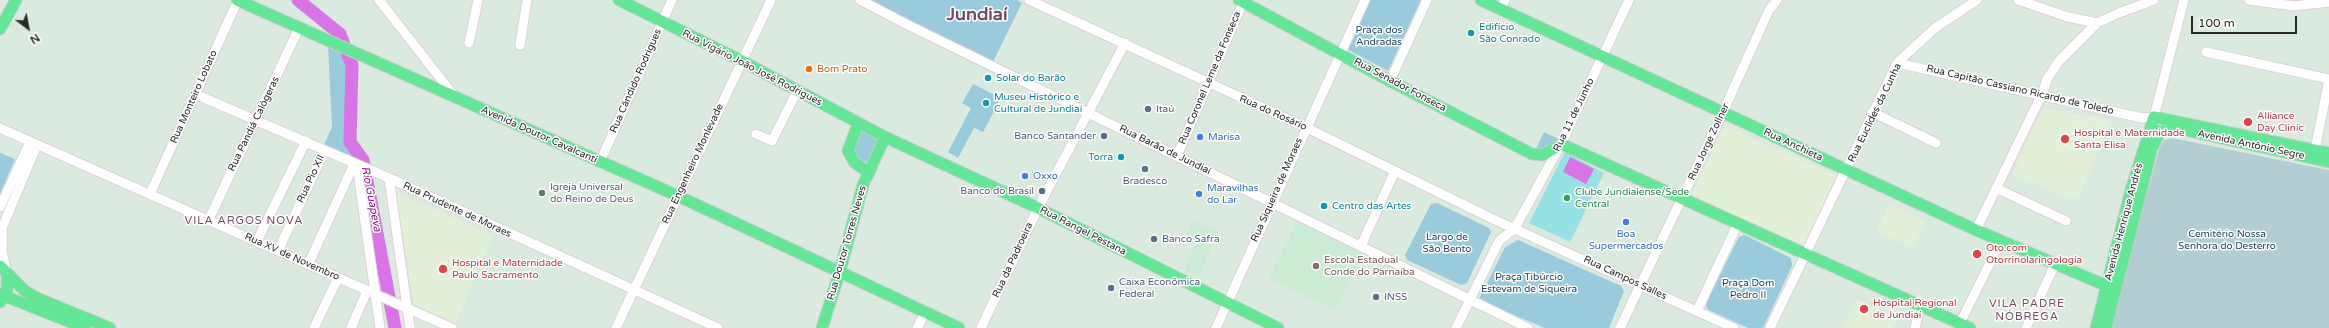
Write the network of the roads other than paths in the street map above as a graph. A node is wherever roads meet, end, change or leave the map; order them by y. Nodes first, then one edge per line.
1 (16, 0) edge
2 (238, 0) edge
3 (379, 0) edge
4 (478, 0) edge
5 (527, 0) edge
6 (619, 0) edge
7 (672, 0) edge
8 (771, 0) edge
9 (860, 0) edge
10 (1029, 0) edge
11 (1053, 0) edge
12 (1365, 0) edge
13 (1427, 0) edge
14 (1481, 0) edge
15 (1629, 0) edge
16 (1777, 0) edge
17 (1977, 0) edge
18 (2018, 0) edge
19 (2154, 0) edge
20 (2184, 0) edge
21 (2249, 0) edge
22 (1242, 1) edge
23 (2329, 2) edge
24 (1503, 5) edge
25 (1049, 9) junction
26 (662, 22) junction
27 (2097, 23) junction
28 (299, 28) junction
29 (0, 29) edge
30 (469, 43) dead end
31 (1125, 43) junction
32 (520, 45) dead end
33 (1340, 52) junction
34 (2206, 52) dead end
35 (1602, 55) junction
36 (742, 61) junction
37 (1897, 63) junction
38 (2329, 79) edge
39 (1390, 81) junction
40 (1207, 83) junction
41 (797, 91) junction
42 (195, 94) junction
43 (2042, 94) junction
44 (456, 98) junction
45 (1723, 112) junction
46 (1872, 112) junction
47 (1088, 113) junction
48 (2154, 116) junction
49 (2142, 118) junction
50 (255, 120) junction
51 (858, 124) junction
52 (1305, 127) junction
53 (0, 128) edge
54 (2155, 131) junction
55 (756, 134) dead end
56 (885, 137) junction
57 (306, 142) junction
58 (34, 143) junction
59 (1936, 143) dead end
60 (1561, 144) junction
61 (325, 150) junction
62 (2315, 150) junction
63 (2329, 153) edge
64 (1177, 156) junction
65 (600, 162) junction
66 (2329, 162) edge
67 (358, 166) junction
68 (1847, 170) junction
69 (1395, 171) junction
70 (869, 173) junction
71 (385, 177) junction
72 (1996, 188) junction
73 (2136, 190) junction
74 (150, 194) junction
75 (678, 196) junction
76 (1682, 198) junction
77 (1272, 202) junction
78 (0, 207) edge
79 (1038, 208) junction
80 (209, 219) junction
81 (1495, 220) junction
82 (2066, 221) dead end
83 (1738, 223) junction
84 (1515, 228) junction
85 (1976, 230) junction
86 (1499, 241) junction
87 (2001, 241) junction
88 (257, 242) junction
89 (1361, 246) junction
90 (278, 251) junction
91 (1807, 253) junction
92 (2055, 264) junction
93 (308, 265) junction
94 (3, 270) edge
95 (840, 271) junction
96 (338, 278) junction
97 (1477, 284) junction
98 (1640, 284) junction
99 (2107, 286) junction
100 (633, 290) junction
101 (367, 291) junction
102 (1458, 293) junction
103 (379, 296) junction
104 (2, 297) edge
105 (1469, 299) junction
106 (1227, 303) junction
107 (1920, 306) junction
108 (404, 307) junction
109 (1696, 311) junction
110 (925, 313) junction
111 (2109, 315) junction
112 (1965, 326) edge
113 (85, 328) edge
114 (110, 328) edge
115 (314, 328) edge
116 (351, 328) edge
117 (380, 328) edge
118 (410, 328) edge
119 (452, 328) edge
120 (616, 328) edge
121 (718, 328) edge
122 (822, 328) edge
123 (917, 328) edge
124 (959, 328) edge
125 (981, 328) edge
126 (1216, 328) edge
127 (1278, 328) edge
128 (1456, 328) edge
129 (1528, 328) edge
130 (1620, 328) edge
131 (1734, 328) edge
132 (1770, 328) edge
133 (1915, 328) edge
134 (2026, 328) edge
135 (2096, 328) edge
136 (2106, 328) edge

1 - 29 main road
2 - 28 main road, Avenida Doutor Cavalcanti
2 - 42 street, Rua Monteiro Lobato
3 - 44 street
4 - 30 street
5 - 32 street
6 - 26 main road, Rua Vigário João José Rodrigues
7 - 26 street, Rua Cândido Rodrigues
8 - 36 street, Rua Engenheiro Monlevade
9 - 47 street, Rua Barão de Jundiaí
10 - 25 street, Rua do Rosário
11 - 25 street
12 - 33 street, Rua Siqueira de Moraes
13 - 39 street
14 - 24 main road, Rua Anchieta
15 - 35 street, Rua 11 de Junho
16 - 45 street, Rua Jorge Zollner
17 - 37 street, Rua Euclides da Cunha
18 - 27 street
19 - 27 street
20 - 48 street, Avenida Henrique Andrés
21 - 23 street
22 - 33 main road, Rua Senador Fonseca
22 - 40 street, Rua Coronel Leme da Fonseca
24 - 35 main road, Rua Anchieta
25 - 31 street, Rua do Rosário
26 - 36 main road, Rua Vigário João José Rodrigues
26 - 65 street, Rua Cândido Rodrigues
27 - 43 street
28 - 44 main road, Avenida Doutor Cavalcanti
28 - 50 street, Rua Pandiá Calógeras
31 - 40 street, Rua do Rosário
31 - 47 street, Rua da Padroeira
33 - 39 main road, Rua Senador Fonseca
33 - 52 street, Rua Siqueira de Moraes
34 - 38 street
35 - 45 main road, Rua Anchieta
35 - 60 street, Rua 11 de Junho
36 - 41 main road, Rua Vigário João José Rodrigues
36 - 75 street, Rua Engenheiro Monlevade
37 - 43 street, Rua Capitão Cassiano Ricardo de Toledo
37 - 46 street, Rua Euclides da Cunha
38 - 62 street
39 - 60 main road, Rua Senador Fonseca
40 - 52 street, Rua do Rosário
40 - 64 street, Rua Coronel Leme da Fonseca
41 - 51 main road, Rua Vigário João José Rodrigues
41 - 55 street
42 - 50 street, Rua Prudente de Moraes
42 - 74 street, Rua Monteiro Lobato
43 - 49 street, Rua Capitão Cassiano Ricardo de Toledo
43 - 72 street
44 - 65 main road, Avenida Doutor Cavalcanti
45 - 68 main road, Rua Anchieta
45 - 76 street, Rua Jorge Zollner
46 - 59 street
46 - 68 street, Rua Euclides da Cunha
47 - 64 street, Rua Barão de Jundiaí
47 - 79 street, Rua da Padroeira
48 - 49 street, Rua Capitão Cassiano Ricardo de Toledo
48 - 54 main road, Avenida Henrique Andrés
48 - 62 main road, Avenida Antônio Segre
49 - 54 street
50 - 57 street, Rua Prudente de Moraes
50 - 80 street, Rua Pandiá Calógeras
51 - 56 main road, Rua Vigário João José Rodrigues
51 - 70 main road
52 - 69 street, Rua do Rosário
52 - 77 street, Rua Siqueira de Moraes
53 - 58 street, Rua XV de Novembro
54 - 66 main road, Avenida Antônio Segre
54 - 73 main road, Avenida Henrique Andrés
56 - 70 main road, Rua Doutor Torres Neves
56 - 79 main road, Rua Rangel Pestana
57 - 61 street, Rua Prudente de Moraes
57 - 88 street
58 - 74 street, Rua XV de Novembro
58 - 78 street
58 - 94 street
60 - 76 main road
60 - 84 street, Rua 11 de Junho
61 - 67 street, Rua Prudente de Moraes
61 - 90 street, Rua Pio XII
62 - 63 main road, Avenida Antônio Segre
64 - 77 street, Rua Barão de Jundiaí
65 - 75 main road, Avenida Doutor Cavalcanti
67 - 71 street, Rua Prudente de Moraes
67 - 93 street
67 - 103 street
68 - 85 main road, Rua Anchieta
68 - 91 street, Rua Euclides da Cunha
69 - 81 street, Rua do Rosário
69 - 89 street
70 - 95 main road, Rua Doutor Torres Neves
71 - 100 street, Rua Prudente de Moraes
71 - 108 street
72 - 82 street
72 - 85 street
73 - 99 main road, Avenida Henrique Andrés
73 - 111 main road, Avenida Henrique Andrés
74 - 80 street, Rua XV de Novembro
75 - 95 main road, Avenida Doutor Cavalcanti
75 - 100 street, Rua Engenheiro Monlevade
76 - 83 main road
76 - 98 street, Rua Jorge Zollner
77 - 89 street, Rua Barão de Jundiaí
77 - 106 street, Rua Siqueira de Moraes
79 - 106 main road, Rua Rangel Pestana
79 - 125 street, Rua da Padroeira
80 - 88 street, Rua XV de Novembro
81 - 84 street, Rua do Rosário
81 - 86 street
83 - 91 main road
83 - 109 street
84 - 86 street
84 - 98 street, Rua Campos Salles
85 - 87 main road, Rua Anchieta
86 - 97 street
87 - 92 main road, Rua Anchieta
87 - 112 street
88 - 90 street, Rua XV de Novembro
89 - 102 street, Rua Barão de Jundiaí
90 - 93 street, Rua XV de Novembro
91 - 107 main road
91 - 132 street, Rua Euclides da Cunha
92 - 99 main road, Rua Anchieta
92 - 134 street
93 - 96 street, Rua XV de Novembro
94 - 104 main road
94 - 114 main road
95 - 110 main road, Avenida Doutor Cavalcanti
95 - 122 main road, Rua Doutor Torres Neves
96 - 101 street, Rua XV de Novembro
96 - 115 street
97 - 102 street
97 - 105 street
98 - 109 street, Rua Campos Salles
98 - 130 street, Rua Jorge Zollner
99 - 111 main road
99 - 135 main road, Avenida Henrique Andrés
100 - 120 street, Rua Engenheiro Monlevade
100 - 121 street, Rua Prudente de Moraes
101 - 103 street, Rua XV de Novembro
101 - 116 street
102 - 105 street, Rua Barão de Jundiaí
103 - 108 street, Rua XV de Novembro
103 - 117 street
104 - 113 main road
105 - 128 street
105 - 129 street, Rua Barão de Jundiaí
106 - 126 street, Rua Siqueira de Moraes
106 - 127 main road, Rua Rangel Pestana
107 - 112 main road
107 - 133 street
108 - 118 street
108 - 119 street, Rua XV de Novembro
109 - 131 street, Rua Campos Salles
110 - 123 street
110 - 124 main road, Avenida Doutor Cavalcanti
111 - 136 main road, Avenida Henrique Andrés

